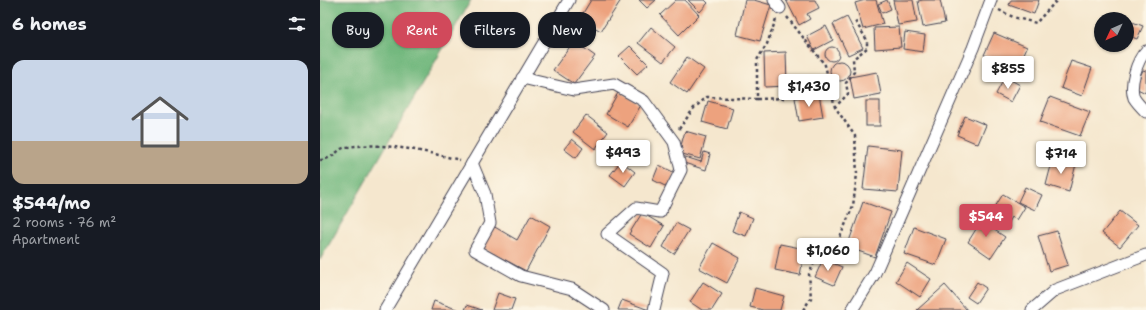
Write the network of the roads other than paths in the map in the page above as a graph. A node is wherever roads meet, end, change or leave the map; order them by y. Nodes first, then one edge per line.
1 (568, 0) edge
2 (990, 2) edge
3 (1146, 51) edge
4 (522, 78) junction
5 (1146, 112) edge
6 (472, 163) junction
7 (1146, 255) edge
8 (385, 310) edge
9 (604, 310) edge
10 (654, 310) edge
11 (852, 310) edge
12 (1032, 310) edge

1 - 4 street
2 - 11 street
3 - 5 street
4 - 6 street
4 - 10 street
6 - 8 street
6 - 9 street
7 - 12 street

